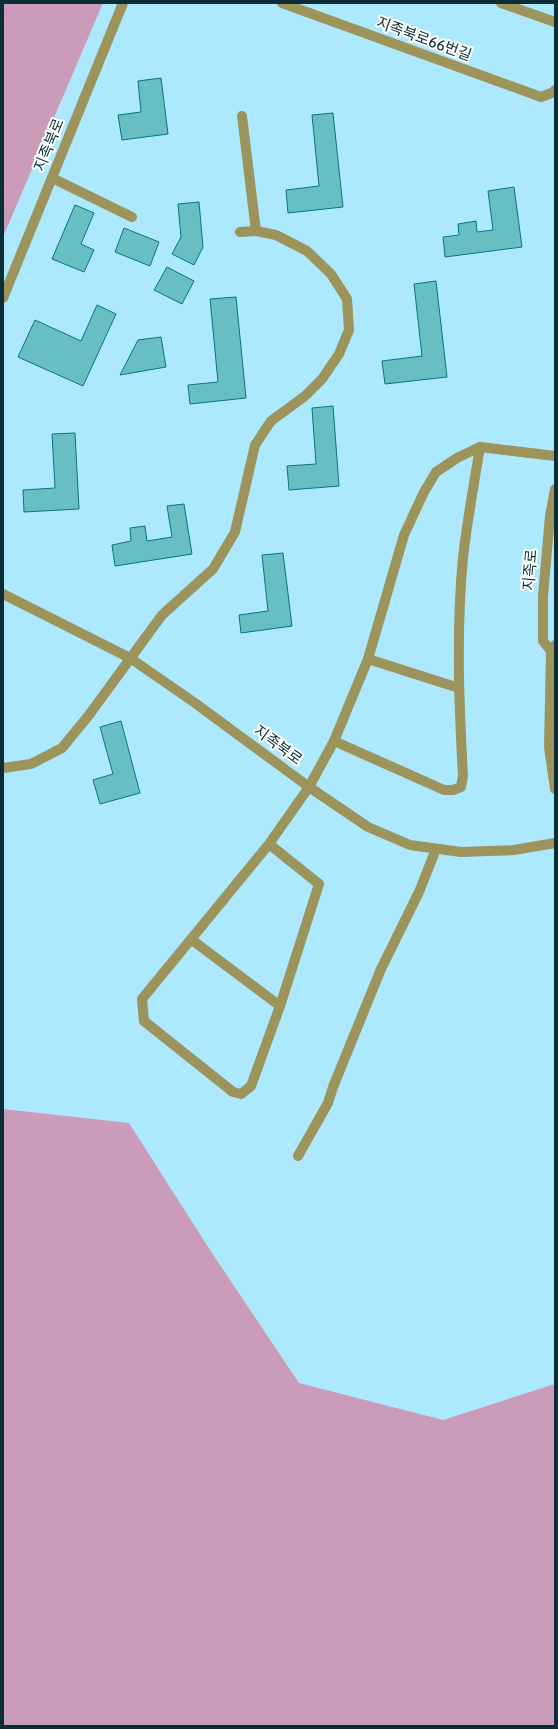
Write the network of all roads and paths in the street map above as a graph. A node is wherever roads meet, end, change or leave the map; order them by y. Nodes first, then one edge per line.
1 (123, 3) edge
2 (282, 3) edge
3 (501, 3) edge
4 (555, 22) edge
5 (555, 90) edge
6 (242, 116) dead end
7 (52, 178) junction
8 (132, 217) dead end
9 (256, 231) junction
10 (240, 232) dead end
11 (3, 298) edge
12 (480, 447) junction
13 (555, 456) edge
14 (555, 490) edge
15 (3, 594) edge
16 (553, 648) edge
17 (130, 658) junction
18 (368, 659) junction
19 (459, 688) junction
20 (334, 741) junction
21 (3, 768) edge
22 (309, 787) junction
23 (555, 789) edge
24 (555, 843) edge
25 (269, 844) junction
26 (436, 849) junction
27 (192, 940) junction
28 (280, 1006) junction
29 (298, 1156) dead end

1 - 7 street, 지족북로
2 - 5 street, 지족북로66번길
3 - 4 street
6 - 9 street
7 - 8 street
7 - 11 street, 지족북로
9 - 10 street
9 - 17 street
12 - 13 street
12 - 18 street
12 - 19 street
14 - 16 street, 지족로
15 - 17 street, 지족북로
16 - 23 street, 지족로
17 - 21 street
17 - 22 street, 지족북로
18 - 19 street
18 - 20 street
19 - 20 street
20 - 22 street
22 - 25 street
22 - 26 street, 지족북로
24 - 26 street, 지족북로
25 - 27 street
25 - 28 street
26 - 29 street
27 - 28 street
27 - 28 street

